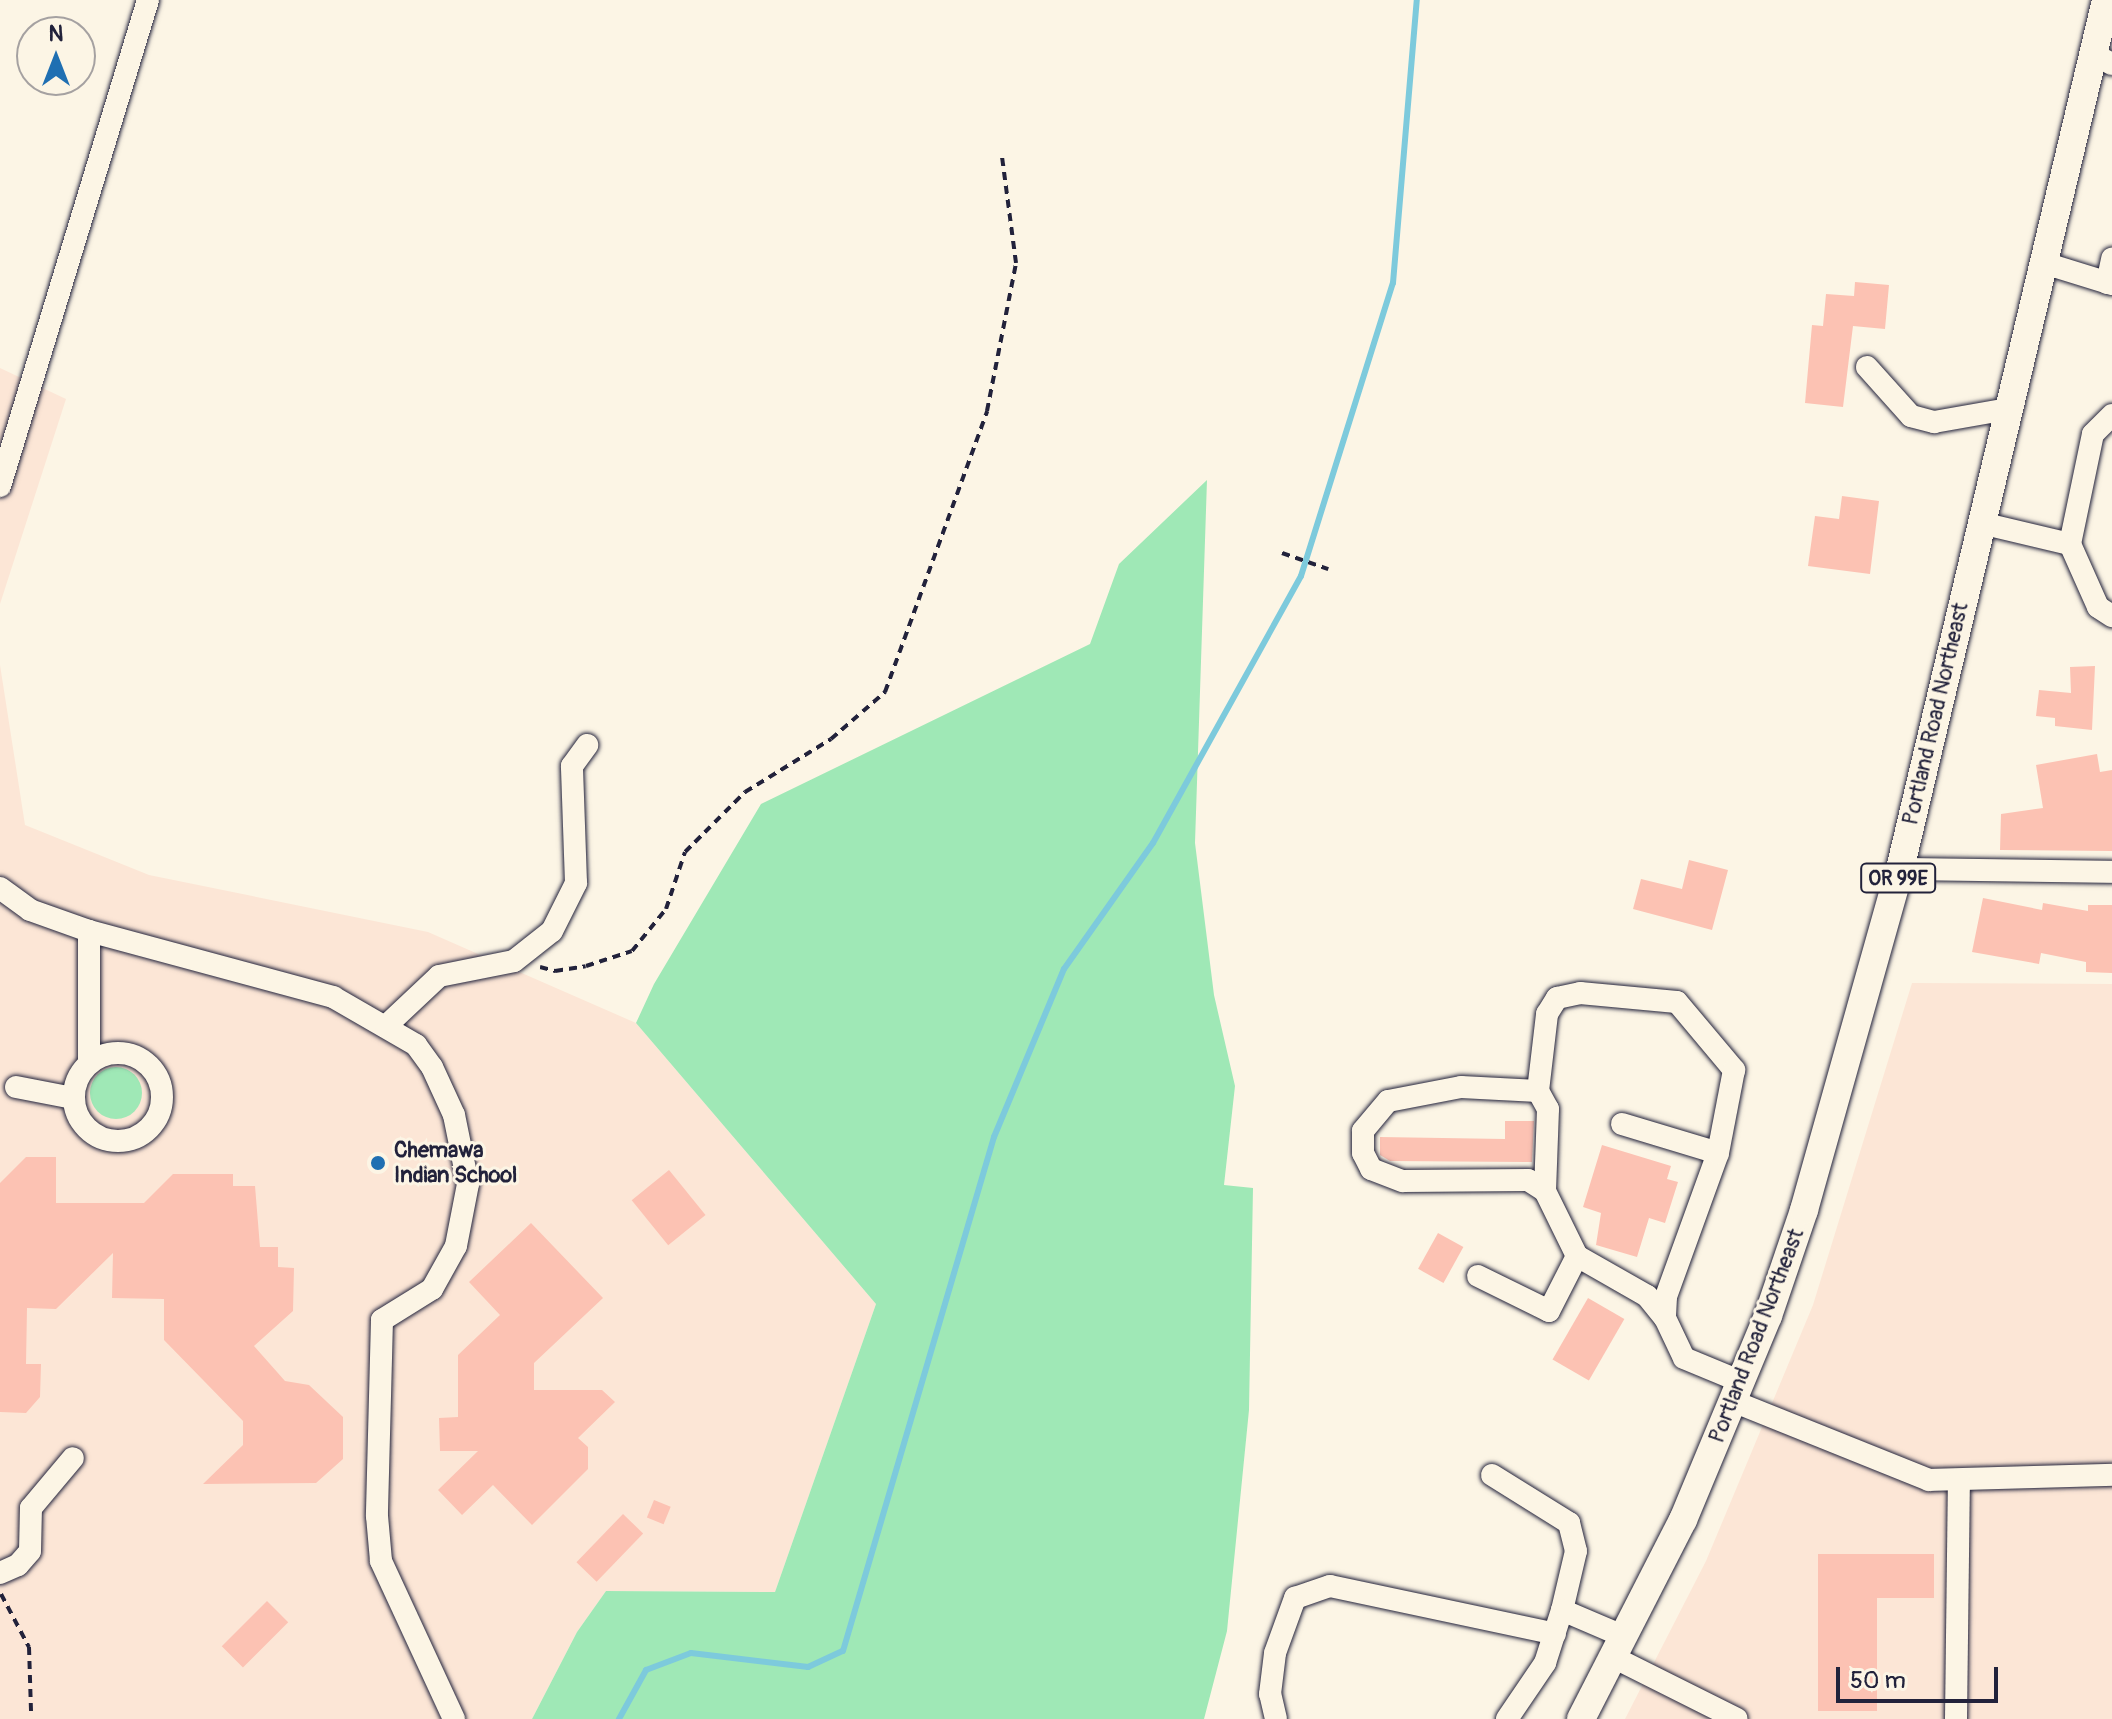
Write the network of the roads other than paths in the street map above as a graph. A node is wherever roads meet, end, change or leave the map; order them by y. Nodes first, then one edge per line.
1 (148, 0) edge
2 (2106, 0) edge
3 (2103, 59) edge
4 (2112, 259) edge
5 (2044, 263) junction
6 (2109, 284) edge
7 (1867, 367) dead end
8 (2008, 409) junction
9 (2112, 415) edge
10 (0, 486) edge
11 (1981, 523) junction
12 (2070, 544) junction
13 (2112, 616) edge
14 (587, 745) dead end
15 (1900, 869) junction
16 (2112, 872) edge
17 (0, 888) edge
18 (89, 931) junction
19 (386, 1026) junction
20 (89, 1063) junction
21 (16, 1087) dead end
22 (1538, 1091) junction
23 (73, 1098) junction
24 (1622, 1124) dead end
25 (1718, 1153) junction
26 (1545, 1191) junction
27 (1577, 1256) junction
28 (1478, 1276) dead end
29 (1665, 1318) junction
30 (1738, 1392) junction
31 (73, 1458) dead end
32 (1492, 1475) dead end
33 (2112, 1475) edge
34 (1959, 1480) junction
35 (0, 1573) edge
36 (1562, 1610) junction
37 (1555, 1634) junction
38 (1620, 1648) junction
39 (454, 1719) edge
40 (1276, 1719) edge
41 (1507, 1719) edge
42 (1581, 1719) edge
43 (1737, 1719) edge
44 (1956, 1719) edge

1 - 10 street
2 - 3 main road, Portland Road Northeast / OR 99E
3 - 5 main road, Portland Road Northeast / OR 99E
4 - 6 street
5 - 6 street
5 - 8 main road, Portland Road Northeast / OR 99E
7 - 8 street
8 - 11 main road, Portland Road Northeast / OR 99E
9 - 12 street
11 - 12 street
11 - 15 main road, Portland Road Northeast / OR 99E
12 - 13 street
14 - 19 street
15 - 16 street
15 - 30 main road, Portland Road Northeast / OR 99E
17 - 18 street
18 - 19 street
18 - 20 street
19 - 39 street
20 - 23 street
20 - 23 street
21 - 23 street
22 - 25 street
22 - 26 street
22 - 26 street
24 - 25 street
25 - 29 street
26 - 27 street
27 - 28 street
27 - 29 street
29 - 30 street
30 - 34 street
30 - 38 main road, Portland Road Northeast / OR 99E
31 - 35 street
32 - 36 street
33 - 34 street
34 - 44 street
36 - 37 street
36 - 38 street
37 - 40 street
37 - 41 street
38 - 42 main road, Portland Road Northeast / OR 99E
38 - 43 street

